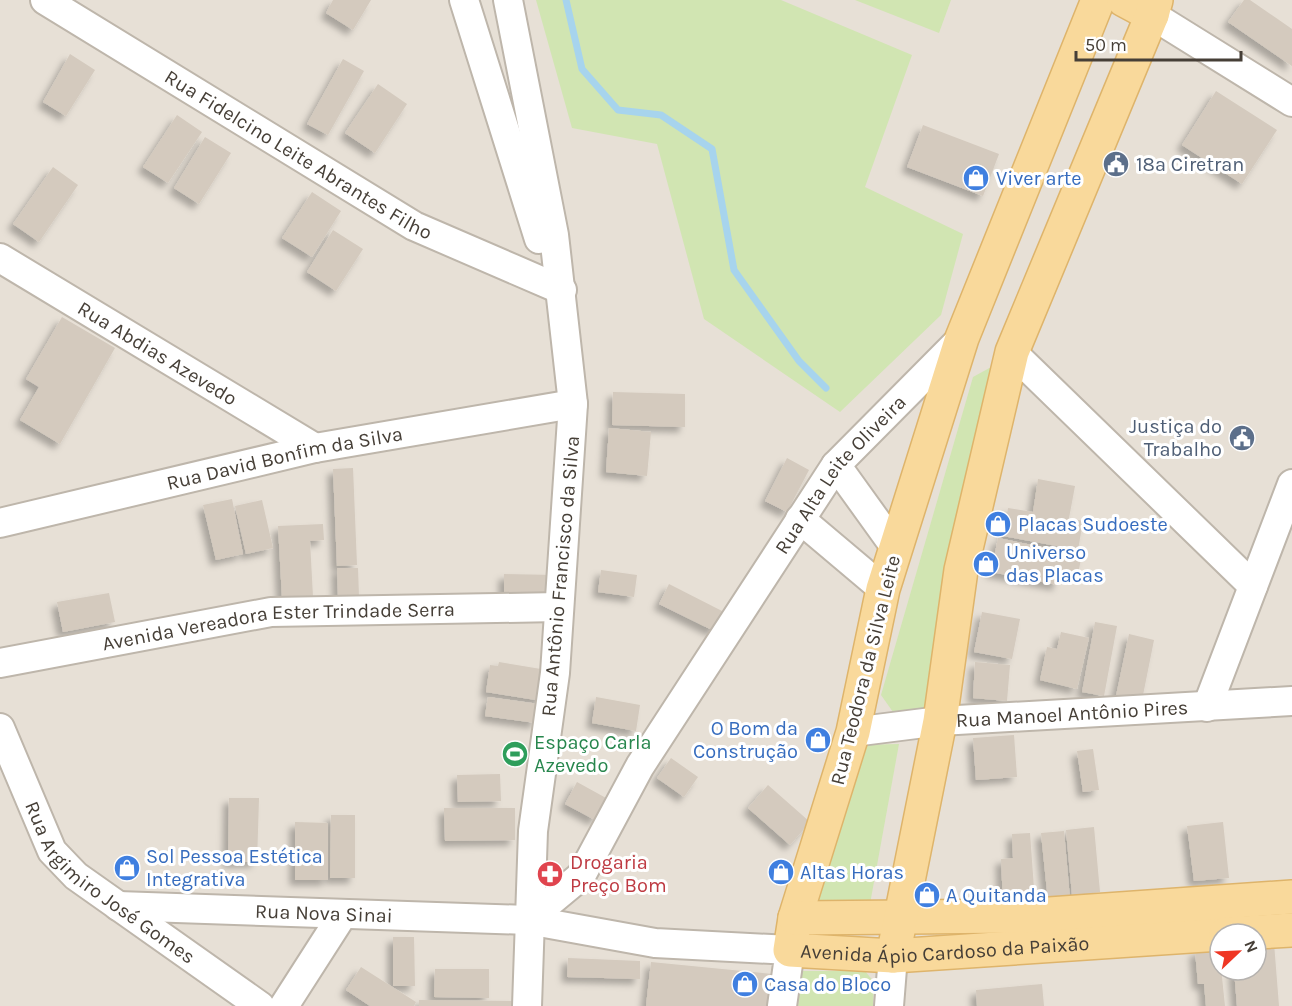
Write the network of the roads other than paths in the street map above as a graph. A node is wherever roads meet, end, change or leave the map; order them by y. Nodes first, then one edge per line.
1 (45, 0) edge
2 (464, 0) edge
3 (508, 0) edge
4 (1098, 0) edge
5 (1124, 0) edge
6 (1154, 8) edge
7 (1292, 102) edge
8 (0, 258) edge
9 (562, 290) junction
10 (962, 338) junction
11 (1012, 352) junction
12 (573, 404) junction
13 (315, 448) junction
14 (836, 465) junction
15 (1288, 500) edge
16 (800, 519) junction
17 (0, 523) edge
18 (896, 547) junction
19 (1252, 586) junction
20 (883, 589) junction
21 (559, 607) junction
22 (0, 663) edge
23 (1292, 701) edge
24 (1207, 707) junction
25 (940, 721) junction
26 (0, 728) edge
27 (853, 732) junction
28 (1292, 897) edge
29 (118, 906) junction
30 (343, 914) junction
31 (795, 918) junction
32 (901, 919) junction
33 (528, 920) junction
34 (1292, 930) edge
35 (1268, 931) edge
36 (1208, 935) edge
37 (790, 950) junction
38 (893, 956) junction
39 (260, 1006) edge
40 (284, 1006) edge
41 (527, 1006) edge
42 (782, 1006) edge
43 (889, 1006) edge

1 - 9 street, Rua Fidelcino Leite Abrantes Filho
2 - 9 street, Rua Antônio Francisco da Silva
3 - 9 street, Rua Antônio Francisco da Silva
4 - 10 main road, Rua Alta Leite Oliveira
5 - 6 main road
6 - 7 street
6 - 11 main road
8 - 13 street, Rua Abdias Azevedo
9 - 12 street, Rua Antônio Francisco da Silva
10 - 14 street, Rua Alta Leite Oliveira
10 - 18 main road, Rua Teodora da Silva Leite
11 - 19 street
11 - 25 main road
12 - 13 street, Rua David Bonfim da Silva
12 - 21 street, Rua Antônio Francisco da Silva
13 - 17 street, Rua David Bonfim da Silva
14 - 16 street, Rua Alta Leite Oliveira
14 - 18 street
15 - 19 street
16 - 20 street
16 - 33 street, Rua Alta Leite Oliveira
18 - 20 main road, Rua Teodora da Silva Leite
19 - 24 street
20 - 27 main road, Rua Teodora da Silva Leite
21 - 22 street, Avenida Vereadora Ester Trindade Serra
21 - 33 street, Rua Antônio Francisco da Silva
23 - 24 street, Rua Manoel Antônio Pires
24 - 25 street, Rua Manoel Antônio Pires
25 - 27 street, Rua Manoel Antônio Pires
25 - 32 main road
26 - 29 street, Rua Argimiro José Gomes
27 - 31 main road, Rua Teodora da Silva Leite
28 - 32 main road, Avenida Ápio Cardoso da Paixão
29 - 30 street, Rua Nova Sinai
29 - 39 street, Rua Argimiro José Gomes
30 - 33 street, Rua Nova Sinai
30 - 40 street
31 - 32 main road, Avenida Ápio Cardoso da Paixão
31 - 37 main road, Rua Teodora da Silva Leite
32 - 38 main road
33 - 37 street, Avenida Ápio Cardoso da Paixão
33 - 41 street, Rua Antônio Francisco da Silva
34 - 35 main road
36 - 38 main road, Avenida Ápio Cardoso da Paixão
37 - 38 main road, Avenida Ápio Cardoso da Paixão
37 - 42 street, Rua Teodora da Silva Leite
38 - 43 street

